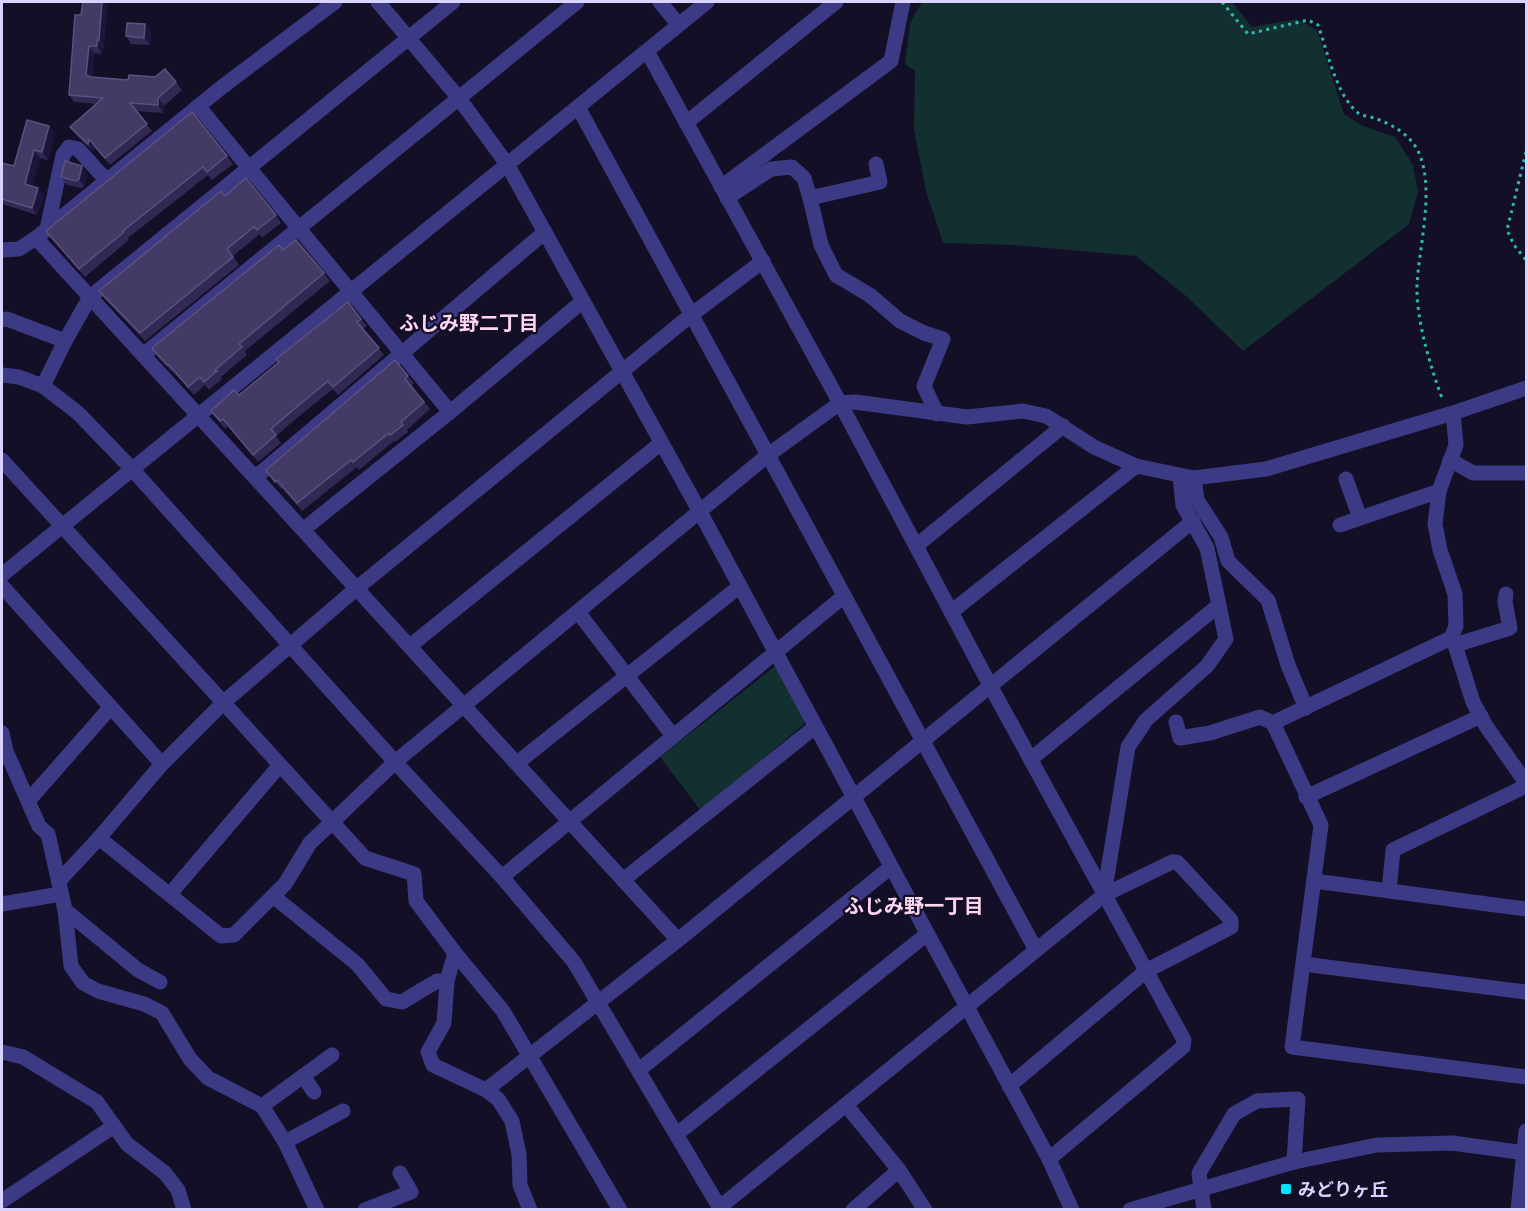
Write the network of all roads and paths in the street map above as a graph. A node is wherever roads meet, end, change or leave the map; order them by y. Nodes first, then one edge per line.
1 (335, 2) edge
2 (378, 2) edge
3 (453, 2) edge
4 (577, 2) edge
5 (660, 2) edge
6 (707, 2) edge
7 (836, 2) edge
8 (903, 2) edge
9 (1222, 2) edge
10 (678, 24) junction
11 (409, 37) junction
12 (646, 51) junction
13 (458, 97) junction
14 (198, 106) junction
15 (578, 107) junction
16 (686, 123) junction
17 (1527, 152) edge
18 (507, 164) junction
19 (876, 165) dead end
20 (250, 168) junction
21 (106, 180) junction
22 (724, 192) junction
23 (810, 198) junction
24 (299, 227) junction
25 (546, 232) junction
26 (42, 233) junction
27 (2, 250) edge
28 (1527, 260) edge
29 (763, 261) junction
30 (351, 291) junction
31 (90, 297) junction
32 (583, 301) junction
33 (692, 315) junction
34 (2, 320) edge
35 (65, 341) junction
36 (402, 354) junction
37 (143, 355) junction
38 (622, 372) junction
39 (2, 375) edge
40 (43, 386) junction
41 (1527, 388) edge
42 (840, 403) junction
43 (450, 412) junction
44 (937, 414) junction
45 (1451, 414) junction
46 (198, 416) junction
47 (1063, 426) junction
48 (662, 443) junction
49 (768, 455) junction
50 (2, 460) edge
51 (1450, 460) junction
52 (1136, 466) junction
53 (132, 469) junction
54 (1527, 473) edge
55 (256, 477) junction
56 (1187, 477) junction
57 (1346, 479) dead end
58 (1439, 491) junction
59 (700, 512) junction
60 (1360, 518) junction
61 (1193, 521) junction
62 (1340, 525) dead end
63 (62, 526) junction
64 (304, 529) junction
65 (916, 546) junction
66 (2, 575) edge
67 (2, 586) edge
68 (740, 586) junction
69 (357, 588) junction
70 (1506, 594) dead end
71 (843, 596) junction
72 (1219, 605) junction
73 (578, 612) junction
74 (951, 612) junction
75 (1453, 641) junction
76 (290, 645) junction
77 (410, 646) junction
78 (775, 653) junction
79 (627, 676) junction
80 (991, 687) junction
81 (224, 702) junction
82 (464, 705) junction
83 (110, 708) junction
84 (1306, 708) junction
85 (1481, 716) junction
86 (1176, 722) dead end
87 (1272, 723) junction
88 (815, 727) junction
89 (2, 733) edge
90 (673, 736) junction
91 (922, 742) junction
92 (1030, 759) junction
93 (395, 762) junction
94 (517, 763) junction
95 (162, 764) junction
96 (280, 765) junction
97 (1527, 784) edge
98 (853, 797) junction
99 (1306, 797) junction
100 (29, 800) junction
101 (331, 821) junction
102 (570, 821) junction
103 (99, 838) junction
104 (891, 867) junction
105 (502, 877) junction
106 (623, 880) junction
107 (1314, 881) junction
108 (60, 888) junction
109 (1389, 891) junction
110 (170, 894) junction
111 (1104, 895) junction
112 (273, 896) junction
113 (2, 904) edge
114 (1527, 909) edge
115 (65, 910) junction
116 (927, 934) junction
117 (678, 940) junction
118 (1036, 950) junction
119 (455, 953) junction
120 (1303, 964) junction
121 (1146, 971) junction
122 (447, 981) junction
123 (160, 982) dead end
124 (1527, 992) edge
125 (599, 1003) junction
126 (967, 1007) junction
127 (2, 1052) edge
128 (332, 1055) dead end
129 (530, 1057) junction
130 (639, 1070) junction
131 (303, 1076) junction
132 (1527, 1077) edge
133 (1009, 1086) junction
134 (486, 1090) junction
135 (314, 1092) dead end
136 (846, 1105) junction
137 (262, 1106) junction
138 (343, 1111) dead end
139 (114, 1126) junction
140 (1527, 1131) edge
141 (677, 1134) junction
142 (285, 1142) junction
143 (1525, 1152) edge
144 (1049, 1159) junction
145 (1294, 1162) junction
146 (898, 1170) junction
147 (400, 1173) dead end
148 (1200, 1189) junction
149 (2, 1201) edge
150 (721, 1208) edge
151 (184, 1209) edge
152 (317, 1209) edge
153 (365, 1209) edge
154 (530, 1209) edge
155 (620, 1209) edge
156 (853, 1209) edge
157 (925, 1209) edge
158 (1072, 1209) edge
159 (1130, 1209) edge
160 (1204, 1209) edge
161 (1518, 1209) edge

1 - 14 street
2 - 11 street
3 - 11 street
4 - 13 street
5 - 10 street
6 - 10 street
7 - 16 street
8 - 22 street
9 - 45 path
10 - 12 street
11 - 13 street
11 - 20 street
12 - 15 street
12 - 16 street
13 - 18 street
13 - 24 street
14 - 20 street
14 - 21 street
15 - 18 street
15 - 33 street
16 - 22 street
17 - 28 path
18 - 25 street
18 - 30 street
19 - 23 street
20 - 24 street
20 - 31 street
21 - 26 street
21 - 26 street
22 - 23 street
22 - 29 street
23 - 44 street
24 - 30 street
24 - 37 street
25 - 32 street
25 - 36 street
26 - 27 street
26 - 31 street
29 - 33 street
29 - 42 street
30 - 36 street
30 - 46 street
31 - 35 street
31 - 37 street
32 - 38 street
32 - 43 street
33 - 38 street
33 - 49 street
34 - 35 street
35 - 40 street
36 - 43 street
36 - 55 street
37 - 46 street
38 - 48 street
38 - 69 street
39 - 40 street
40 - 53 street
41 - 45 street
42 - 44 street
42 - 49 street
42 - 65 street
43 - 64 street
44 - 47 street
45 - 51 street
45 - 56 street
46 - 53 street
46 - 55 street
47 - 52 street
47 - 65 street
48 - 59 street
48 - 77 street
49 - 59 street
49 - 71 street
50 - 63 street
51 - 54 street
51 - 58 street
52 - 56 street
52 - 74 street
53 - 63 street
53 - 76 street
55 - 64 street
56 - 61 street
56 - 84 street
57 - 60 street
58 - 60 street
58 - 75 street
59 - 68 street
59 - 73 street
60 - 62 street
61 - 72 street
61 - 80 street
63 - 66 street
63 - 81 street
64 - 69 street
65 - 74 street
67 - 83 street
68 - 78 street
68 - 79 street
69 - 76 street
69 - 77 street
70 - 75 street
71 - 78 street
71 - 91 street
72 - 92 street
72 - 111 street
73 - 79 street
73 - 82 street
74 - 80 street
75 - 84 street
75 - 85 street
76 - 81 street
76 - 93 street
77 - 82 street
78 - 88 street
78 - 90 street
79 - 90 street
79 - 94 street
80 - 91 street
80 - 92 street
81 - 95 street
81 - 96 street
82 - 93 street
82 - 94 street
83 - 95 street
83 - 100 street
84 - 87 street
85 - 97 street
85 - 99 street
86 - 87 street
87 - 99 street
88 - 98 street
88 - 106 street
89 - 100 street
90 - 102 street
91 - 98 street
91 - 118 street
92 - 111 street
93 - 101 street
93 - 105 street
94 - 102 street
95 - 103 street
96 - 101 street
96 - 110 street
97 - 109 street
98 - 104 street
98 - 117 street
99 - 107 street
100 - 108 street
101 - 112 street
101 - 119 street
102 - 105 street
102 - 106 street
103 - 108 street
103 - 110 street
104 - 116 street
104 - 130 street
105 - 125 street
106 - 117 street
107 - 109 street
107 - 120 street
108 - 113 street
108 - 115 street
109 - 114 street
110 - 112 street
111 - 118 street
111 - 121 street
111 - 121 street
112 - 122 street
115 - 123 street
115 - 137 street
116 - 126 street
116 - 141 street
117 - 125 street
118 - 126 street
119 - 122 street
119 - 129 street
120 - 124 street
120 - 132 street
121 - 133 street
121 - 144 street
122 - 134 street
125 - 129 street
125 - 130 street
126 - 133 street
126 - 136 street
127 - 139 street
128 - 131 street
129 - 134 street
129 - 155 street
130 - 141 street
131 - 135 street
131 - 137 street
133 - 144 street
134 - 154 street
136 - 146 street
136 - 150 street
137 - 142 street
138 - 142 street
139 - 149 street
139 - 151 street
140 - 143 street
141 - 150 street
142 - 152 street
143 - 145 street
143 - 161 street
144 - 158 street
145 - 148 street
145 - 148 street
146 - 156 street
146 - 157 street
147 - 153 street
148 - 159 street
148 - 160 street

